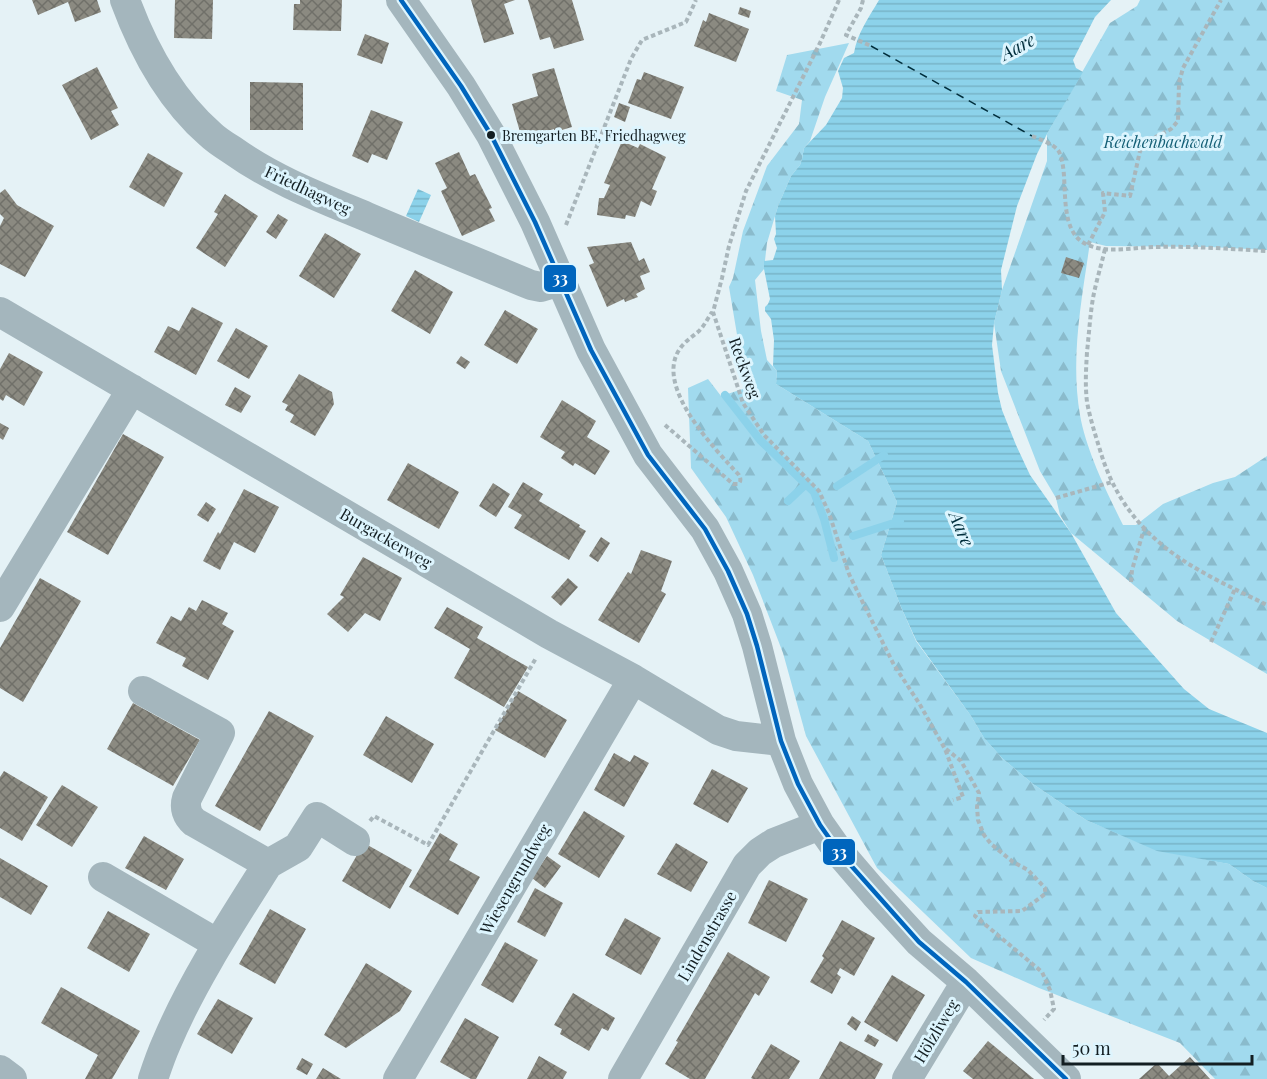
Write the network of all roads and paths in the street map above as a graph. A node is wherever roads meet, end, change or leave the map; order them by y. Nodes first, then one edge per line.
1 (125, 0) edge
2 (401, 0) edge
3 (696, 0) edge
4 (839, 0) edge
5 (863, 0) edge
6 (1221, 0) edge
7 (871, 46) dead end
8 (1032, 136) dead end
9 (1088, 245) junction
10 (1105, 249) junction
11 (1267, 251) edge
12 (556, 270) junction
13 (713, 312) junction
14 (1, 315) edge
15 (132, 389) junction
16 (666, 426) dead end
17 (1112, 482) junction
18 (1056, 498) dead end
19 (1144, 529) junction
20 (1131, 582) dead end
21 (1235, 589) junction
22 (1267, 605) edge
23 (0, 607) edge
24 (549, 633) junction
25 (1212, 642) dead end
26 (633, 679) junction
27 (143, 691) dead end
28 (781, 741) junction
29 (945, 748) junction
30 (953, 800) dead end
31 (820, 825) junction
32 (355, 841) joint
33 (268, 864) junction
34 (103, 878) dead end
35 (218, 944) junction
36 (966, 982) junction
37 (1052, 999) dead end
38 (0, 1070) edge
39 (12, 1079) edge
40 (153, 1079) edge
41 (398, 1079) edge
42 (623, 1079) edge
43 (907, 1079) edge
44 (1066, 1079) edge

1 - 12 street, Friedhagweg
2 - 12 street
3 - 12 path
4 - 13 path
5 - 7 path
6 - 9 path
8 - 9 path
9 - 10 path
10 - 11 path
10 - 17 path
12 - 28 street
13 - 16 path
13 - 29 path, Reckweg
14 - 15 street, Burgackerweg
15 - 23 street
15 - 24 street, Burgackerweg
17 - 18 path
17 - 19 path
19 - 20 path
19 - 21 path
21 - 22 path
21 - 25 path
24 - 26 street, Burgackerweg
24 - 32 path
26 - 28 street, Burgackerweg
26 - 41 street, Wiesengrundweg
27 - 33 street
28 - 31 street
29 - 30 path
29 - 37 path
31 - 36 street
31 - 42 street, Lindenstrasse
32 - 33 street
33 - 35 street
34 - 35 street
35 - 40 street
36 - 43 street, Hölzliweg
36 - 44 street
38 - 39 street

